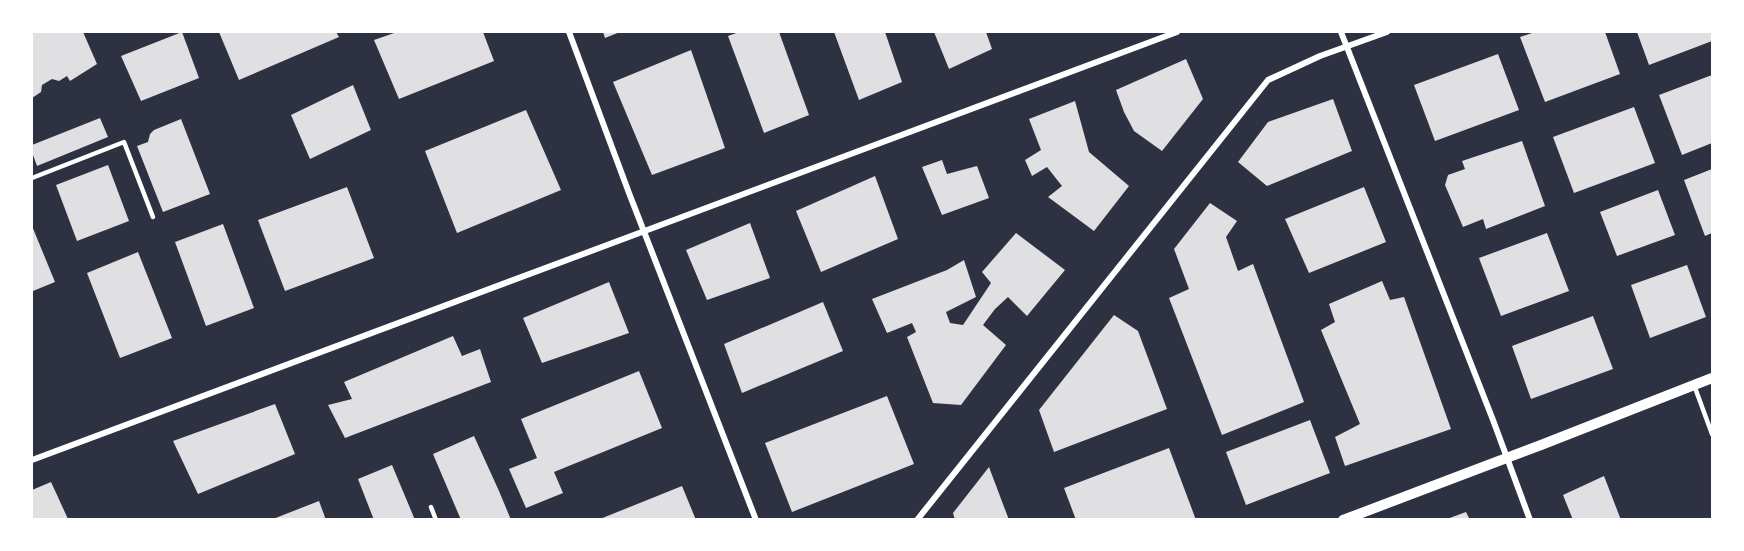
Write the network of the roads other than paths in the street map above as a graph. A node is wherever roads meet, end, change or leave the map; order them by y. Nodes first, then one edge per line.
1 (569, 32) edge
2 (1177, 32) edge
3 (1341, 32) edge
4 (1387, 32) edge
5 (1347, 46) junction
6 (32, 177) edge
7 (153, 216) dead end
8 (644, 230) junction
9 (1713, 378) edge
10 (1694, 385) junction
11 (1713, 434) edge
12 (1507, 458) junction
13 (32, 460) edge
14 (431, 507) dead end
15 (436, 519) edge
16 (756, 519) edge
17 (917, 519) edge
18 (1343, 519) edge
19 (1530, 519) edge

1 - 8 street
2 - 8 street
3 - 5 street
4 - 5 street
5 - 12 street
5 - 17 street
6 - 7 lane
8 - 13 street
8 - 16 street
9 - 10 street
10 - 11 lane
10 - 12 street
12 - 18 street
12 - 19 street
14 - 15 lane

